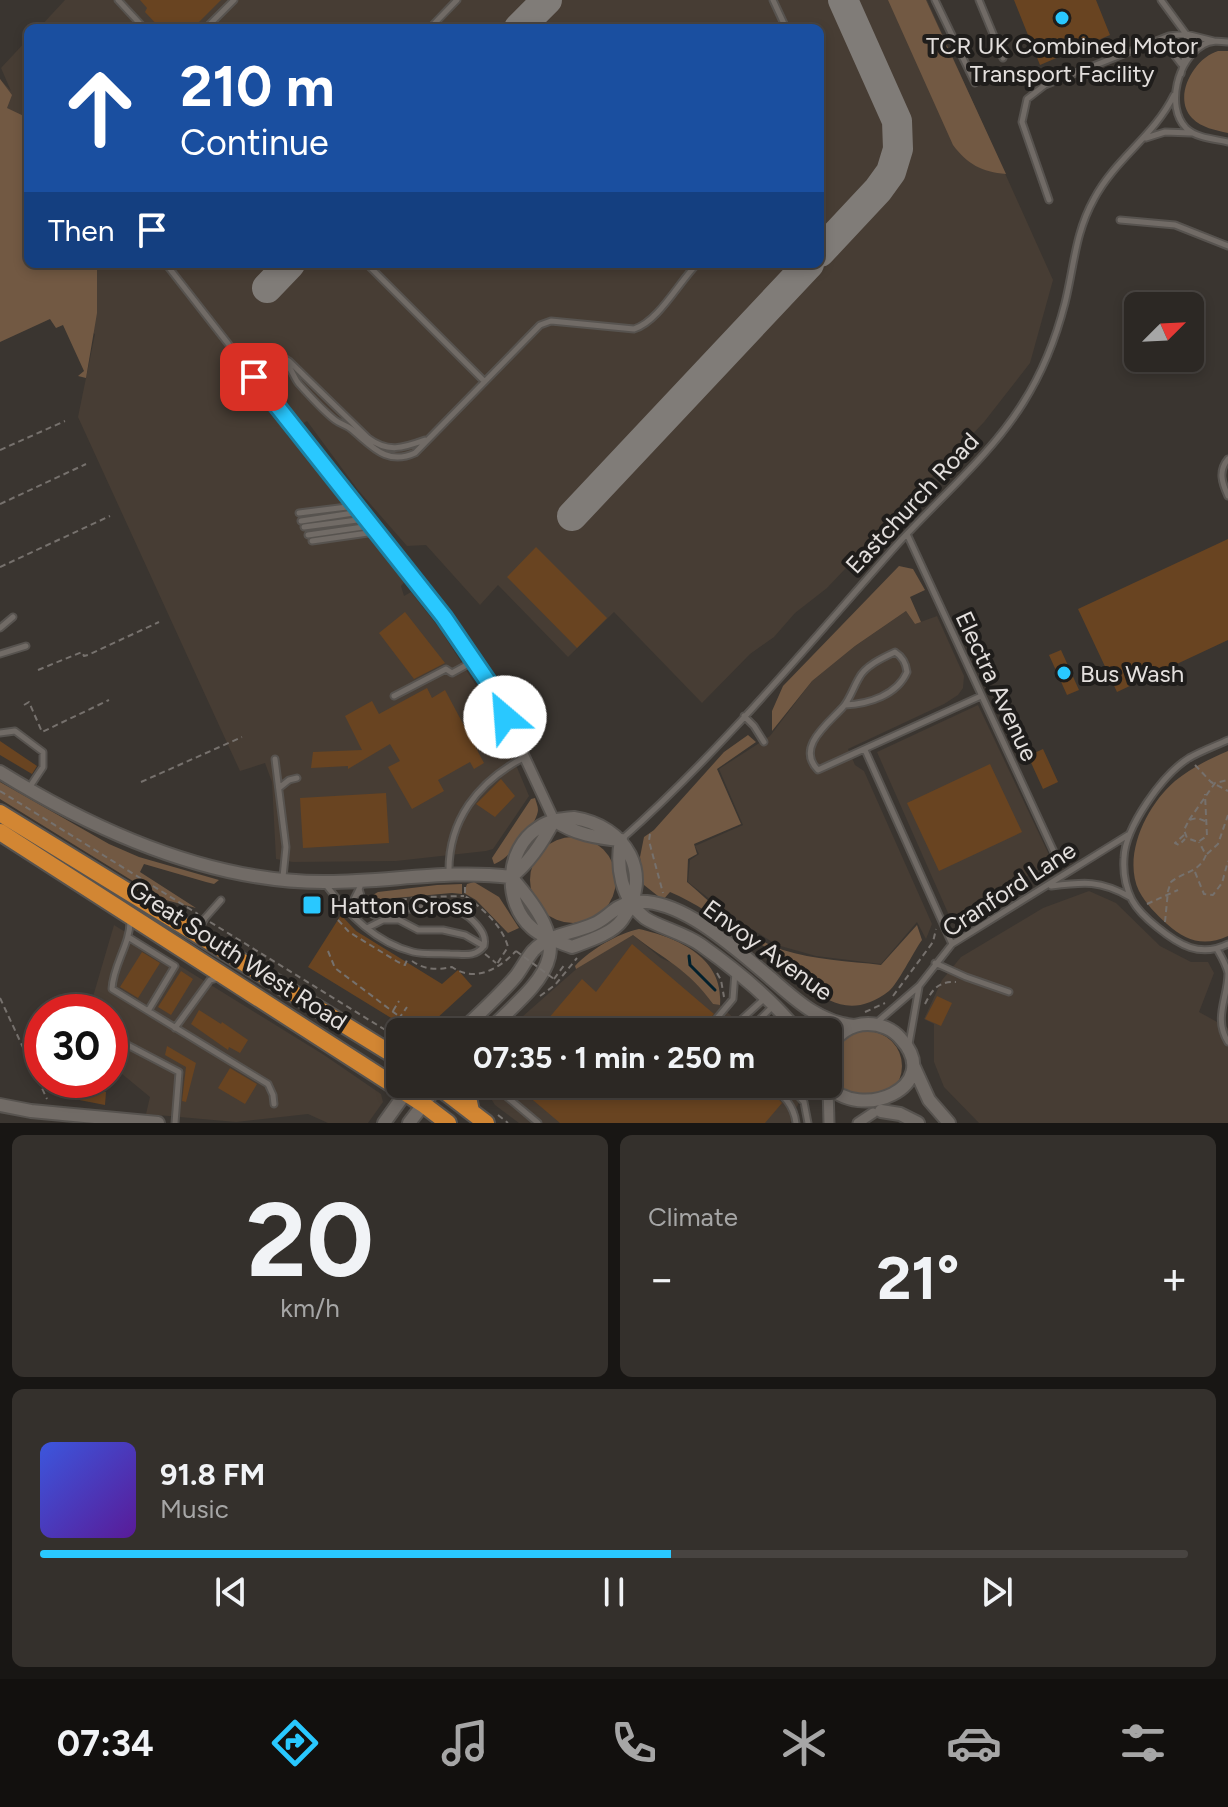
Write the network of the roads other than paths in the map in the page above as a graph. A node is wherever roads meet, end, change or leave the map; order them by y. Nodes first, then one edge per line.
1 (118, 0) edge
2 (234, 0) edge
3 (457, 0) edge
4 (773, 0) edge
5 (935, 0) edge
6 (979, 0) edge
7 (1161, 0) edge
8 (140, 24) edge
9 (210, 24) edge
10 (434, 24) edge
11 (784, 24) edge
12 (1186, 34) junction
13 (1214, 41) junction
14 (1228, 42) edge
15 (1151, 44) junction
16 (1003, 58) dead end
17 (1182, 64) junction
18 (1180, 77) junction
19 (975, 83) dead end
20 (1174, 95) junction
21 (1196, 134) junction
22 (1144, 139) junction
23 (1228, 142) edge
24 (1049, 200) dead end
25 (1120, 220) dead end
26 (1228, 246) edge
27 (169, 268) edge
28 (371, 268) edge
29 (694, 268) edge
30 (246, 368) junction
31 (254, 377) junction
32 (484, 381) junction
33 (294, 429) joint
34 (425, 440) junction
35 (1228, 459) edge
36 (1228, 496) edge
37 (299, 513) dead end
38 (365, 519) junction
39 (302, 524) dead end
40 (907, 534) junction
41 (310, 538) dead end
42 (13, 617) dead end
43 (0, 628) edge
44 (26, 646) dead end
45 (0, 654) edge
46 (474, 661) junction
47 (394, 696) dead end
48 (496, 696) junction
49 (981, 696) junction
50 (845, 705) junction
51 (472, 711) dead end
52 (744, 716) junction
53 (0, 733) edge
54 (1228, 740) edge
55 (764, 742) dead end
56 (865, 750) junction
57 (524, 757) junction
58 (275, 759) dead end
59 (0, 772) edge
60 (297, 778) dead end
61 (279, 788) junction
62 (28, 789) junction
63 (0, 813) edge
64 (554, 820) junction
65 (0, 832) edge
66 (1129, 834) junction
67 (621, 840) junction
68 (1054, 852) dead end
69 (449, 874) junction
70 (511, 877) junction
71 (282, 879) junction
72 (323, 883) junction
73 (360, 886) junction
74 (1049, 886) junction
75 (1130, 897) junction
76 (221, 900) dead end
77 (631, 903) junction
78 (130, 914) junction
79 (359, 924) junction
80 (367, 928) junction
81 (196, 934) junction
82 (128, 937) junction
83 (550, 938) junction
84 (952, 944) junction
85 (1228, 944) edge
86 (483, 948) junction
87 (1217, 949) junction
88 (935, 963) junction
89 (735, 972) junction
90 (226, 975) junction
91 (919, 986) junction
92 (1228, 990) edge
93 (1009, 992) dead end
94 (770, 1002) junction
95 (148, 1011) junction
96 (474, 1018) edge
97 (501, 1018) edge
98 (717, 1018) edge
99 (747, 1018) edge
100 (758, 1018) edge
101 (785, 1018) edge
102 (875, 1024) junction
103 (854, 1026) junction
104 (175, 1028) junction
105 (842, 1033) edge
106 (386, 1041) edge
107 (1228, 1042) edge
108 (128, 1045) edge
109 (910, 1054) junction
110 (386, 1074) edge
111 (402, 1098) edge
112 (454, 1098) edge
113 (468, 1098) edge
114 (508, 1098) edge
115 (786, 1098) edge
116 (800, 1098) edge
117 (828, 1098) edge
118 (837, 1098) edge
119 (785, 1099) dead end
120 (274, 1104) dead end
121 (0, 1105) edge
122 (471, 1111) junction
123 (877, 1112) junction
124 (416, 1114) edge
125 (488, 1116) edge
126 (122, 1121) edge
127 (158, 1123) edge
128 (175, 1123) edge
129 (384, 1123) edge
130 (448, 1123) edge
131 (538, 1123) edge
132 (794, 1123) edge
133 (807, 1123) edge
134 (829, 1123) edge
135 (858, 1123) edge
136 (918, 1123) edge
137 (949, 1123) edge

1 - 8 lane
2 - 9 lane
3 - 10 lane
4 - 11 lane
5 - 19 lane
6 - 16 lane
7 - 12 lane
12 - 13 lane
12 - 15 lane
12 - 17 lane
13 - 14 lane
13 - 18 lane
15 - 17 lane
15 - 24 lane
17 - 18 lane
18 - 20 lane, Eastchurch Road
20 - 21 lane
20 - 22 lane, Eastchurch Road
21 - 22 lane
21 - 23 lane
22 - 40 lane, Eastchurch Road
25 - 26 lane
27 - 30 lane
28 - 32 lane
29 - 32 lane
30 - 31 lane
30 - 34 lane
31 - 33 lane
31 - 34 lane
32 - 34 lane
33 - 38 street
35 - 36 lane
37 - 38 lane
38 - 39 lane
38 - 41 lane
38 - 46 street
40 - 49 lane, Electra Avenue
40 - 52 lane, Eastchurch Road
42 - 43 lane
44 - 45 lane
46 - 47 lane
46 - 48 street
48 - 51 lane
48 - 57 street
49 - 56 lane
49 - 68 lane, Electra Avenue
50 - 50 lane
50 - 56 lane
52 - 55 lane
52 - 67 lane, Eastchurch Road
53 - 62 lane
54 - 66 lane
56 - 84 lane
57 - 64 street
57 - 69 lane
58 - 61 lane
59 - 62 street
60 - 61 lane
61 - 71 lane
62 - 71 street
63 - 81 highway, Great South West Road
64 - 67 street
64 - 70 street
65 - 78 highway, Great South West Road
66 - 74 lane, Cranford Lane
66 - 75 lane
67 - 77 street
69 - 70 street
69 - 73 street
70 - 83 street
71 - 72 street
72 - 73 street
72 - 79 lane
73 - 79 lane
73 - 86 lane
74 - 75 lane
74 - 84 lane, Cranford Lane
75 - 87 lane
76 - 81 lane
77 - 83 street
77 - 89 street, Envoy Avenue
77 - 103 street, Envoy Avenue
78 - 82 lane
78 - 90 highway, Great South West Road
79 - 80 lane
80 - 86 lane
80 - 86 lane
81 - 106 highway, Great South West Road
82 - 95 lane
82 - 95 lane
83 - 96 street
83 - 97 street
84 - 88 lane, Cranford Lane
85 - 87 lane
87 - 92 lane
88 - 91 lane, Cranford Lane
88 - 93 lane
89 - 94 street, Envoy Avenue
89 - 98 lane
90 - 104 lane
90 - 110 highway, Great South West Road
91 - 102 lane, Cranford Lane
91 - 109 lane, Cranford Lane
92 - 107 lane
94 - 99 lane
94 - 100 lane
94 - 101 street, Envoy Avenue
95 - 104 lane
102 - 103 street
102 - 109 street
103 - 105 street
104 - 120 lane
108 - 128 lane
109 - 123 street
109 - 137 street
111 - 129 street
112 - 122 highway
113 - 122 highway
114 - 131 lane
115 - 132 lane
116 - 133 lane
117 - 134 street
118 - 123 street
119 - 132 lane
121 - 126 street
122 - 125 highway
123 - 135 street
123 - 136 street
124 - 130 highway, Great South West Road
126 - 127 street

